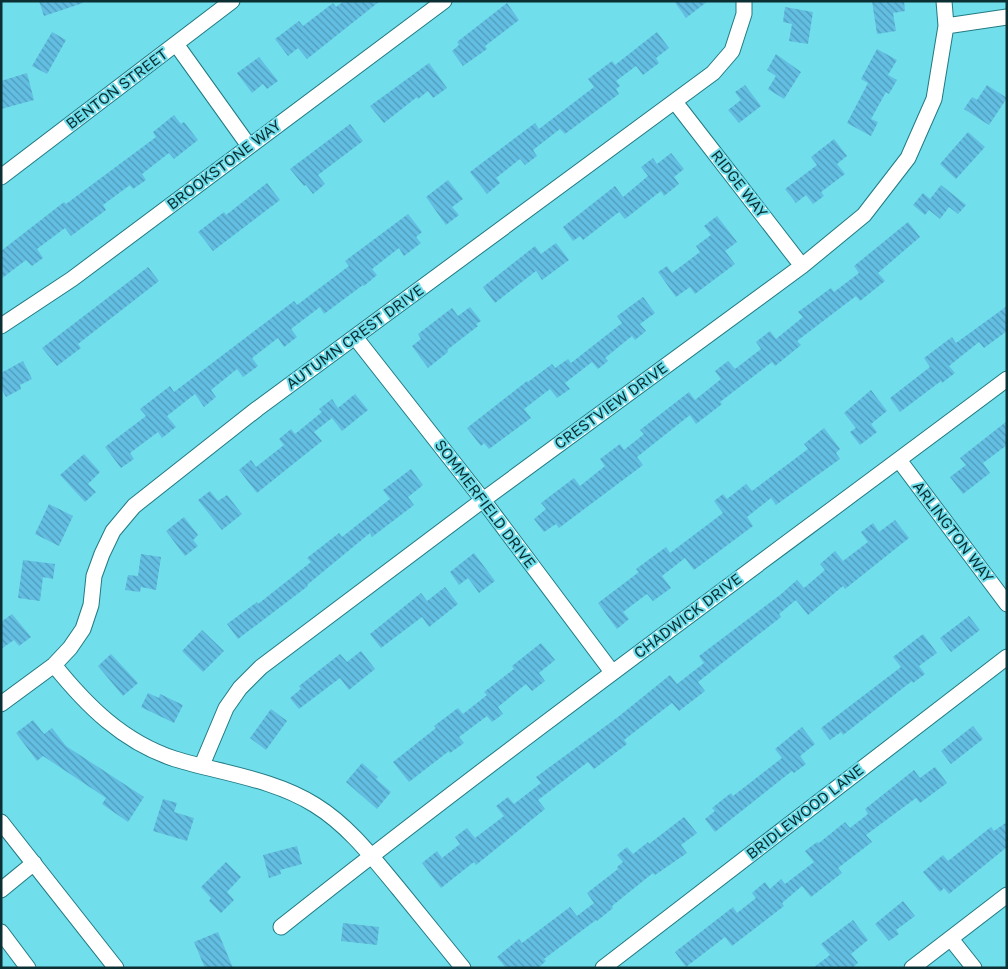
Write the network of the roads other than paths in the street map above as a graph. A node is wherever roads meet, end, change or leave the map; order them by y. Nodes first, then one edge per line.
1 (232, 1) edge
2 (444, 1) edge
3 (744, 1) edge
4 (944, 1) edge
5 (1007, 16) edge
6 (946, 26) junction
7 (176, 44) junction
8 (675, 102) junction
9 (250, 146) junction
10 (1, 177) edge
11 (802, 266) junction
12 (1, 326) edge
13 (355, 337) junction
14 (1007, 379) edge
15 (899, 460) junction
16 (483, 500) junction
17 (1007, 604) edge
18 (1007, 657) edge
19 (54, 665) junction
20 (612, 672) junction
21 (1, 704) edge
22 (202, 765) junction
23 (1, 822) edge
24 (371, 855) junction
25 (34, 863) junction
26 (1, 890) edge
27 (1007, 895) edge
28 (281, 927) dead end
29 (1, 932) edge
30 (952, 939) junction
31 (28, 968) edge
32 (116, 968) edge
33 (463, 968) edge
34 (603, 968) edge
35 (912, 968) edge
36 (974, 968) edge

1 - 7 street, BENTON STREET
2 - 9 street, BROOKSTONE WAY
3 - 8 street, AUTUMN CREST DRIVE
4 - 6 street, CRESTVIEW DRIVE
5 - 6 street
6 - 11 street, CRESTVIEW DRIVE
7 - 9 street
7 - 10 street, BENTON STREET
8 - 11 street, RIDGE WAY
8 - 13 street, AUTUMN CREST DRIVE
9 - 12 street, BROOKSTONE WAY
11 - 16 street, CRESTVIEW DRIVE
13 - 16 street, SOMMERFIELD DRIVE
13 - 19 street, AUTUMN CREST DRIVE
14 - 15 street, CHADWICK DRIVE
15 - 17 street, ARLINGTON WAY
15 - 20 street, CHADWICK DRIVE
16 - 20 street, SOMMERFIELD DRIVE
16 - 22 street, CRESTVIEW DRIVE
18 - 34 street, BRIDLEWOOD LANE
19 - 21 street, AUTUMN CREST DRIVE
19 - 22 street
20 - 24 street, CHADWICK DRIVE
22 - 24 street
23 - 25 street
24 - 28 street, CHADWICK DRIVE
24 - 33 street
25 - 26 street
25 - 32 street
27 - 30 street
29 - 31 street
30 - 35 street
30 - 36 street

